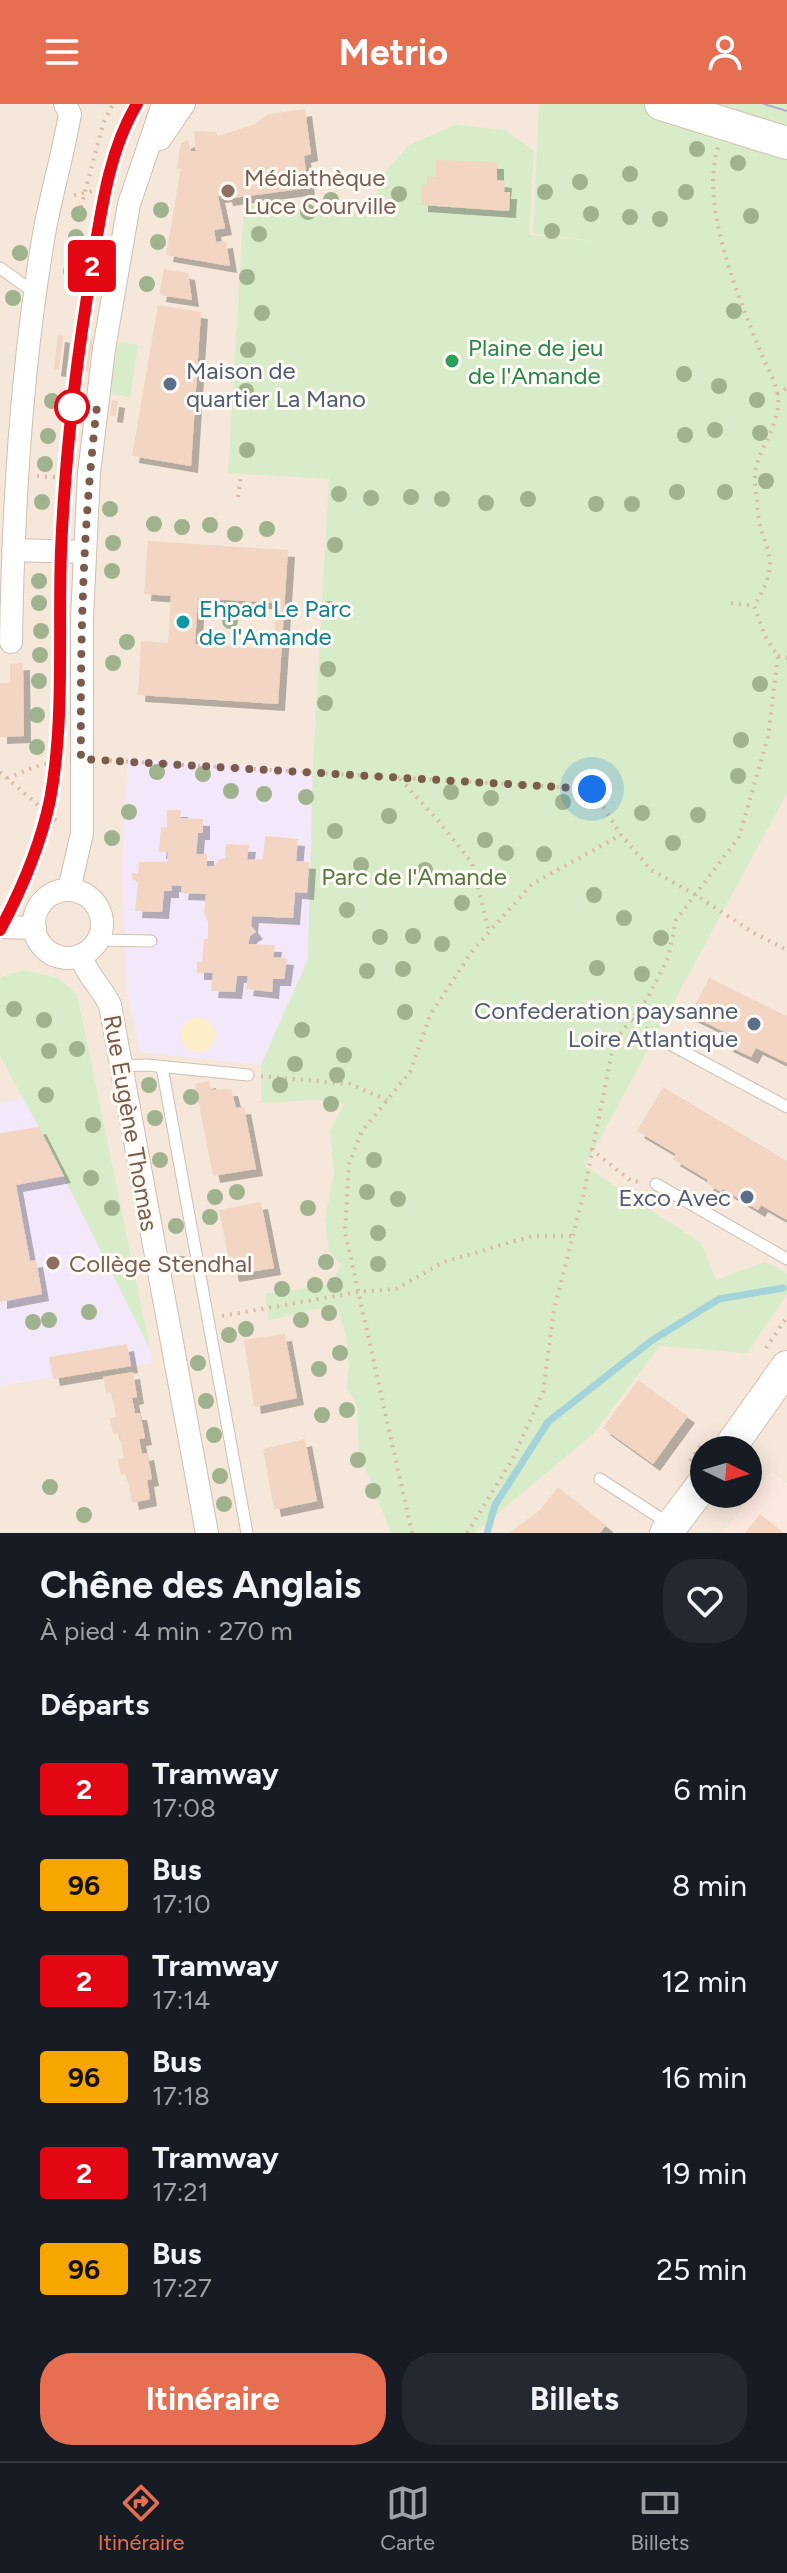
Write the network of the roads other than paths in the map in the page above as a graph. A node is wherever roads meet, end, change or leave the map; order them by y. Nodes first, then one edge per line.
1 (65, 104) edge
2 (163, 104) edge
3 (184, 104) edge
4 (661, 104) edge
5 (787, 143) edge
6 (144, 164) junction
7 (0, 268) edge
8 (36, 294) junction
9 (13, 550) junction
10 (85, 552) junction
11 (8, 647) dead end
12 (69, 890) junction
13 (0, 927) edge
14 (35, 928) junction
15 (98, 940) junction
16 (151, 941) dead end
17 (81, 956) junction
18 (666, 1042) road end
19 (121, 1066) junction
20 (162, 1067) junction
21 (248, 1075) road end
22 (787, 1107) edge
23 (656, 1184) road end
24 (787, 1259) edge
25 (787, 1367) edge
26 (787, 1400) edge
27 (738, 1436) edge
28 (761, 1436) edge
29 (600, 1479) dead end
30 (690, 1508) edge
31 (704, 1508) edge
32 (677, 1531) edge
33 (207, 1533) edge
34 (247, 1533) edge

1 - 8 street
2 - 6 street
3 - 6 street
4 - 5 main road
6 - 10 street
7 - 8 lane
8 - 9 street
9 - 10 street
9 - 11 street
10 - 12 street
12 - 14 street
12 - 15 street
13 - 14 street
14 - 17 street
15 - 16 lane
15 - 17 street
17 - 19 street, Rue Eugène Thomas
18 - 22 lane
19 - 20 lane
19 - 33 street, Rue Eugène Thomas
20 - 21 lane
20 - 34 lane
23 - 24 lane
25 - 27 main road
26 - 28 main road
29 - 32 lane
30 - 32 main road
31 - 32 main road

